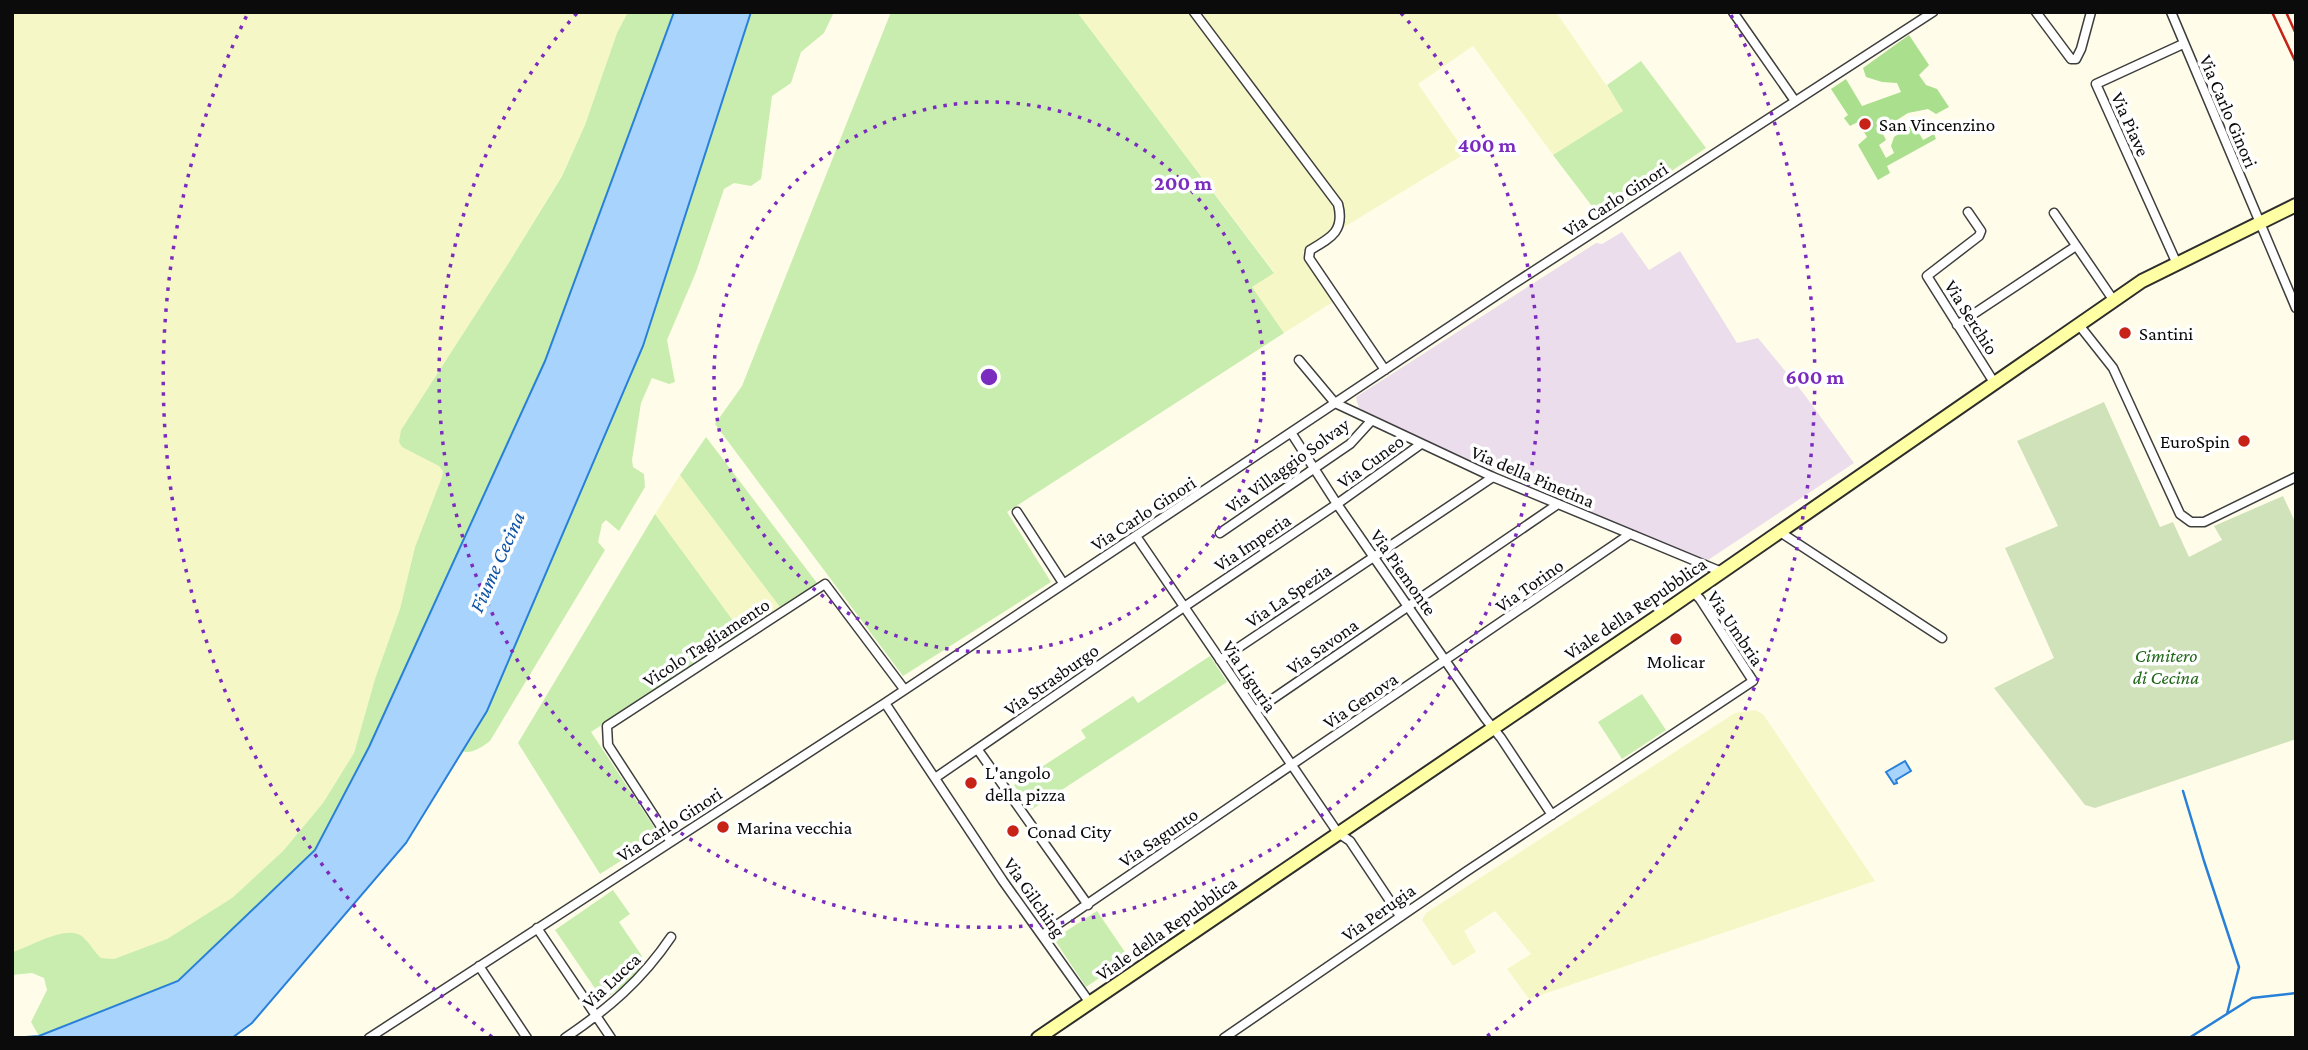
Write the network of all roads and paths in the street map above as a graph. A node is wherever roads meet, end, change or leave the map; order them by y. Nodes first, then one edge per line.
1 (1194, 12) edge
2 (1732, 12) edge
3 (1933, 12) edge
4 (2036, 12) edge
5 (2091, 12) edge
6 (2171, 12) edge
7 (2183, 44) junction
8 (1795, 101) junction
9 (2296, 205) edge
10 (1968, 212) dead end
11 (2054, 213) dead end
12 (2259, 222) junction
13 (2076, 246) junction
14 (2177, 264) junction
15 (2114, 301) junction
16 (2296, 308) edge
17 (1957, 325) junction
18 (2079, 325) junction
19 (1299, 359) dead end
20 (1385, 370) junction
21 (1995, 384) junction
22 (1335, 403) junction
23 (1371, 421) junction
24 (1292, 434) junction
25 (1422, 444) junction
26 (1315, 470) junction
27 (1493, 477) junction
28 (2296, 477) edge
29 (1338, 504) junction
30 (1558, 504) junction
31 (1017, 512) dead end
32 (1220, 533) dead end
33 (1780, 533) junction
34 (1630, 534) junction
35 (1136, 537) junction
36 (1373, 556) junction
37 (1722, 572) junction
38 (1063, 583) junction
39 (1693, 592) junction
40 (1408, 606) junction
41 (1184, 607) junction
42 (1942, 638) dead end
43 (1220, 660) junction
44 (1446, 661) junction
45 (1753, 681) joint
46 (904, 689) junction
47 (885, 703) junction
48 (1255, 711) junction
49 (1492, 727) junction
50 (978, 750) junction
51 (1292, 765) junction
52 (935, 778) junction
53 (1552, 815) junction
54 (1338, 833) junction
55 (671, 842) junction
56 (1088, 905) junction
57 (1400, 916) junction
58 (537, 928) junction
59 (1042, 935) junction
60 (671, 937) dead end
61 (479, 966) junction
62 (1090, 1003) junction
63 (596, 1017) junction
64 (369, 1038) edge
65 (527, 1038) edge
66 (565, 1038) edge
67 (611, 1038) edge
68 (1038, 1038) edge
69 (1224, 1038) edge

1 - 20 street
2 - 8 street
3 - 8 street, Via Carlo Ginori
4 - 5 street
6 - 7 street, Via Carlo Ginori
7 - 12 street, Via Carlo Ginori
7 - 14 street, Via Piave
8 - 20 street, Via Carlo Ginori
9 - 12 street, Viale della Repubblica
10 - 17 street, Via Serchio
11 - 13 street
12 - 14 street, Viale della Repubblica
12 - 16 street, Via Carlo Ginori
13 - 15 street
13 - 17 street
14 - 15 street, Viale della Repubblica
15 - 18 street, Viale della Repubblica
17 - 21 street, Via Serchio
18 - 21 street, Viale della Repubblica
18 - 28 street
19 - 22 street
20 - 22 street, Via Carlo Ginori
21 - 33 street, Viale della Repubblica
22 - 23 street, Via della Pinetina
22 - 24 street, Via Carlo Ginori
23 - 25 street, Via della Pinetina
23 - 26 street, Via Villaggio Solvay
24 - 26 street, Via Piemonte
24 - 35 street, Via Carlo Ginori
25 - 27 street, Via della Pinetina
25 - 29 street, Via Cuneo
26 - 29 street, Via Piemonte
26 - 32 street, Via Villaggio Solvay
27 - 30 street, Via della Pinetina
27 - 36 street, Via La Spezia
29 - 36 street, Via Piemonte
29 - 41 street, Via Imperia
30 - 34 street, Via della Pinetina
30 - 40 street, Via Savona
31 - 38 street
33 - 37 street, Viale della Repubblica
33 - 42 street
34 - 37 street, Via della Pinetina
34 - 44 street, Via Torino
35 - 38 street, Via Carlo Ginori
35 - 41 street, Via Liguria
36 - 40 street, Via Piemonte
36 - 43 street, Via La Spezia
37 - 39 street, Viale della Repubblica
38 - 46 street, Via Carlo Ginori
39 - 45 street, Via Umbria
39 - 49 street, Viale della Repubblica
40 - 44 street, Via Piemonte
40 - 48 street, Via Savona
41 - 43 street, Via Liguria
41 - 50 street, Via Strasburgo
43 - 48 street, Via Liguria
44 - 49 street, Via Piemonte
44 - 51 street, Via Genova
45 - 53 street, Via Perugia
46 - 47 street, Via Carlo Ginori
46 - 55 street, Vicolo Tagliamento
47 - 52 street, Via Gilching
47 - 55 street, Via Carlo Ginori
48 - 51 street, Via Liguria
49 - 53 street, Via Piemonte
49 - 54 street, Viale della Repubblica
50 - 52 street, Via Strasburgo
50 - 56 street
51 - 54 street, Via Liguria
51 - 56 street, Via Sagunto
52 - 59 street, Via Gilching
53 - 57 street, Via Perugia
54 - 57 street, Via Liguria
54 - 62 street, Viale della Repubblica
55 - 58 street, Via Carlo Ginori
56 - 59 street, Via Sagunto
57 - 69 street, Via Perugia
58 - 61 street, Via Carlo Ginori
58 - 63 street
59 - 62 street, Via Gilching
60 - 63 street, Via Lucca
61 - 64 street, Via Carlo Ginori
61 - 65 street
62 - 68 street, Viale della Repubblica
63 - 66 street, Via Lucca
63 - 67 street

